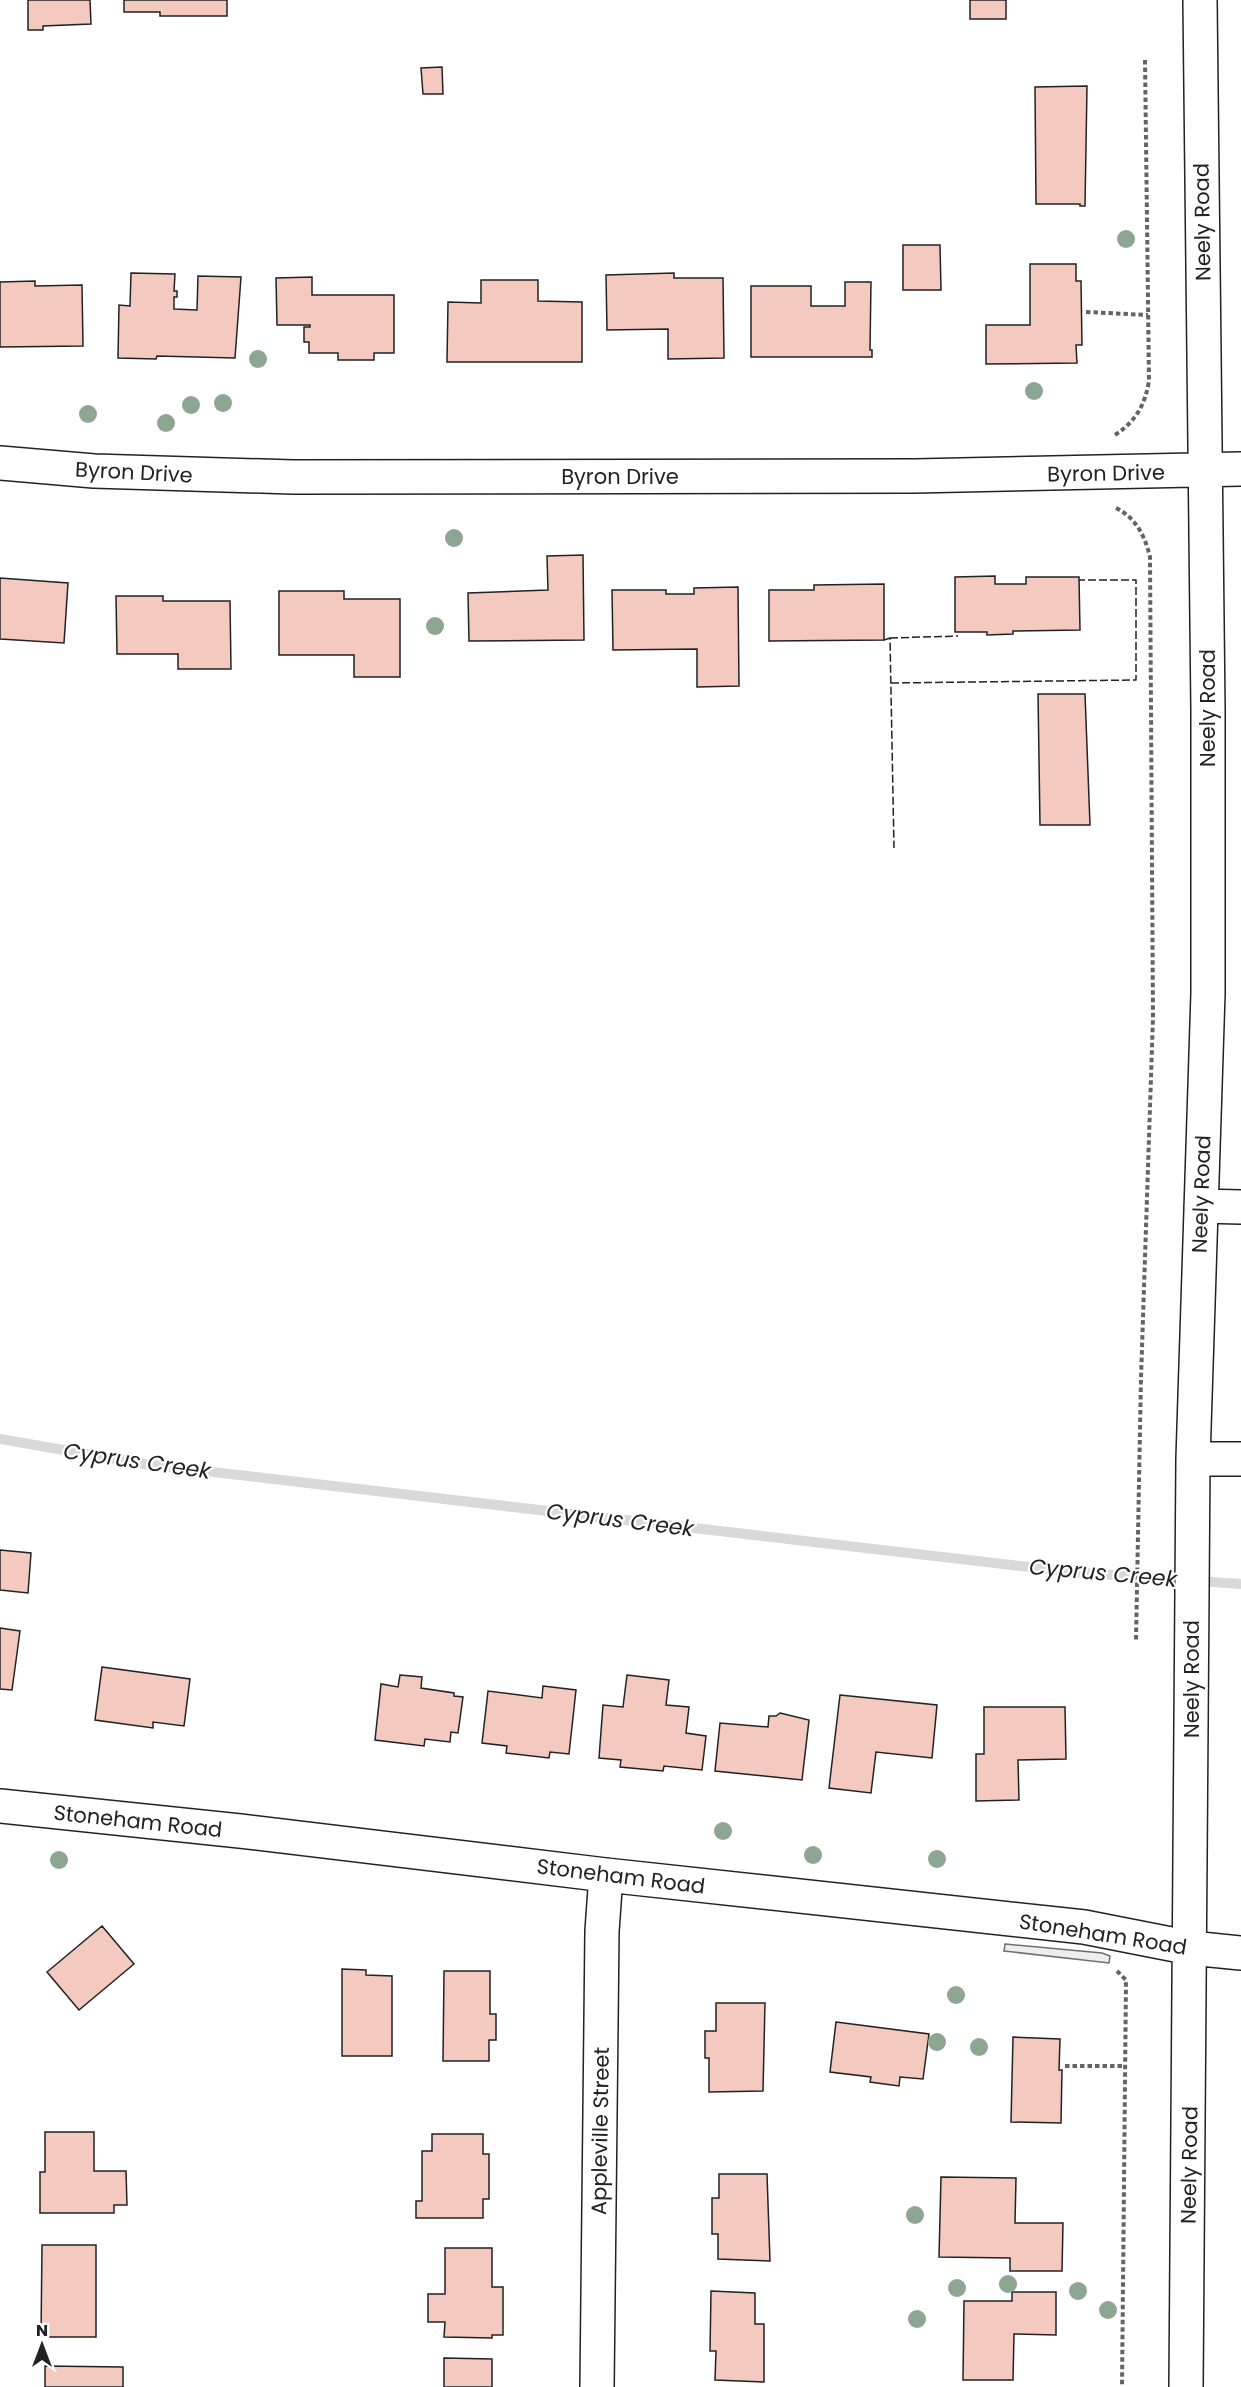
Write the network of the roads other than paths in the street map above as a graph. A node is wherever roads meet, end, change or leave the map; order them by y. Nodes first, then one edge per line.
1 (1200, 0) edge
2 (0, 463) edge
3 (1241, 469) edge
4 (1205, 470) junction
5 (1201, 1206) junction
6 (1241, 1207) edge
7 (1193, 1459) junction
8 (1241, 1459) edge
9 (0, 1806) edge
10 (606, 1875) junction
11 (1191, 1948) junction
12 (1241, 1953) edge
13 (597, 2387) edge
14 (1186, 2387) edge

1 - 4 street, Neely Road
2 - 4 street, Byron Drive
3 - 4 street, Byron Drive
4 - 5 street, Neely Road
5 - 6 street
5 - 7 street, Neely Road
7 - 8 street
7 - 11 street, Neely Road
9 - 10 street, Stoneham Road
10 - 11 street, Stoneham Road
10 - 13 street, Appleville Street
11 - 12 street, Stoneham Road
11 - 14 street, Neely Road

